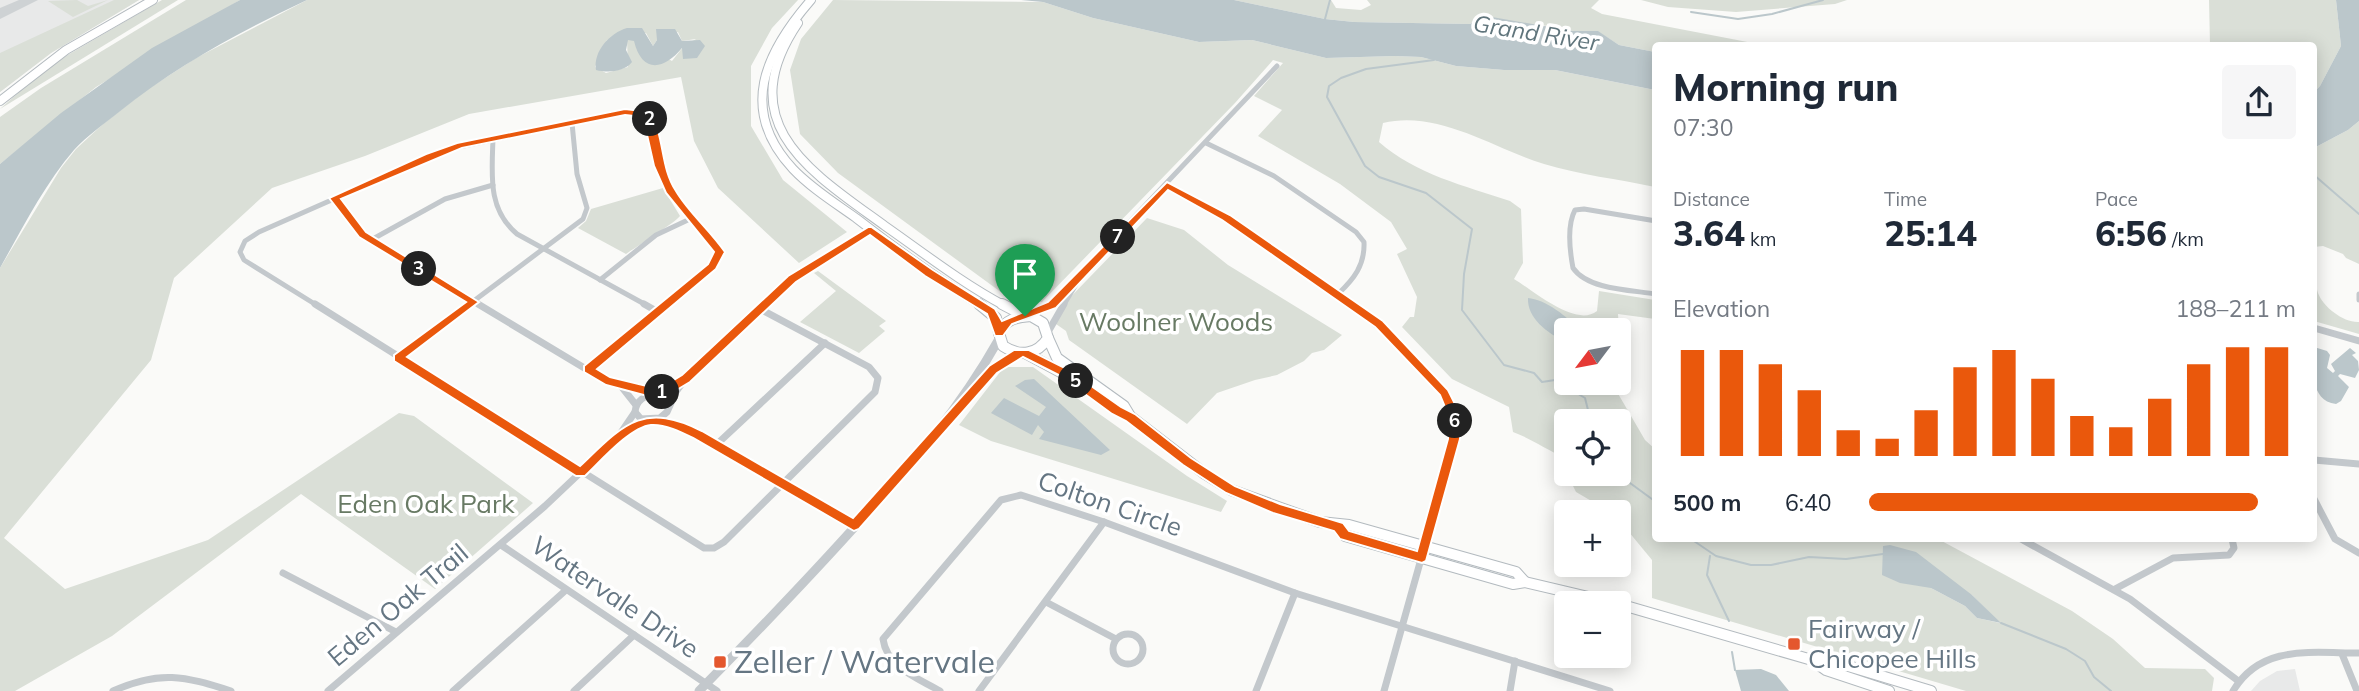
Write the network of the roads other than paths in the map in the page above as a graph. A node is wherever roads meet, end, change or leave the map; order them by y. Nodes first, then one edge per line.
1 (153, 0) edge
2 (811, 0) edge
3 (818, 0) edge
4 (1277, 66) dead end
5 (0, 101) edge
6 (572, 123) junction
7 (493, 138) junction
8 (1206, 143) junction
9 (494, 185) junction
10 (1167, 186) junction
11 (334, 198) junction
12 (690, 219) junction
13 (1652, 220) edge
14 (870, 230) junction
15 (371, 240) junction
16 (544, 249) junction
17 (1079, 278) junction
18 (600, 279) junction
19 (1652, 293) edge
20 (1338, 294) junction
21 (474, 302) junction
22 (760, 309) junction
23 (657, 312) junction
24 (1027, 316) junction
25 (2317, 329) edge
26 (1048, 335) junction
27 (999, 336) junction
28 (2359, 341) edge
29 (825, 343) junction
30 (1021, 353) junction
31 (398, 358) junction
32 (589, 369) junction
33 (686, 378) junction
34 (621, 386) junction
35 (658, 393) junction
36 (670, 400) junction
37 (636, 409) junction
38 (669, 410) junction
39 (1130, 417) junction
40 (649, 421) junction
41 (682, 426) junction
42 (942, 426) junction
43 (618, 437) junction
44 (716, 445) junction
45 (2317, 460) edge
46 (2359, 464) edge
47 (581, 473) junction
48 (783, 484) junction
49 (2317, 505) edge
50 (1104, 522) junction
51 (854, 525) junction
52 (2027, 542) edge
53 (2233, 542) edge
54 (501, 545) junction
55 (1423, 551) junction
56 (2359, 553) edge
57 (283, 573) dead end
58 (2115, 589) junction
59 (566, 590) junction
60 (1563, 591) edge
61 (1295, 593) junction
62 (1046, 602) junction
63 (1631, 608) edge
64 (1404, 628) junction
65 (396, 632) junction
66 (634, 635) junction
67 (1116, 639) junction
68 (2359, 653) edge
69 (2342, 654) junction
70 (1811, 660) junction
71 (1515, 661) junction
72 (2237, 680) junction
73 (702, 687) edge
74 (113, 691) edge
75 (231, 691) edge
76 (328, 691) edge
77 (453, 691) edge
78 (574, 691) edge
79 (717, 691) edge
80 (940, 691) edge
81 (979, 691) edge
82 (1256, 691) edge
83 (1384, 691) edge
84 (1510, 691) edge
85 (1610, 691) edge
86 (1889, 691) edge
87 (1931, 691) edge
88 (2233, 691) edge
89 (2357, 691) edge

1 - 5 main road
2 - 14 main road
3 - 24 main road
4 - 8 street
6 - 7 street
6 - 12 street
6 - 16 street
7 - 9 street
7 - 11 street
8 - 10 street
8 - 20 street
9 - 15 street
9 - 16 street
10 - 17 street
10 - 20 street
11 - 15 street
11 - 31 street
12 - 18 street
12 - 23 street
13 - 19 street
14 - 22 street
14 - 27 main road
15 - 21 street
16 - 18 street
16 - 21 street
17 - 24 street
17 - 26 street
18 - 23 street
20 - 55 street
21 - 31 street
21 - 32 street
22 - 29 street
22 - 33 street
23 - 32 street
24 - 26 main road
24 - 27 main road
25 - 28 street
26 - 30 main road
26 - 39 main road
27 - 30 main road
27 - 42 street
29 - 44 street
29 - 48 street
30 - 39 main road
30 - 42 street
31 - 47 street
32 - 34 street
33 - 35 street
33 - 36 street
34 - 35 street
34 - 37 street
35 - 36 street
35 - 37 street
36 - 38 street
37 - 40 street
37 - 43 street, Eden Oak Trail
38 - 40 street
38 - 41 street
39 - 55 main road
40 - 41 street
40 - 43 street, Eden Oak Trail
41 - 44 street
42 - 51 street
43 - 47 street, Eden Oak Trail
44 - 48 street
45 - 46 street
47 - 48 street
47 - 54 street, Eden Oak Trail
48 - 51 street
49 - 56 street
50 - 61 street, Colton Circle
50 - 62 street
50 - 80 street, Colton Circle
51 - 73 street
52 - 58 street
53 - 58 street
54 - 59 street, Watervale Drive
54 - 65 street, Eden Oak Trail
55 - 60 main road
55 - 64 street
57 - 65 street
58 - 72 street
59 - 66 street, Watervale Drive
59 - 77 street
61 - 64 street, Colton Circle
61 - 82 street
62 - 67 street
62 - 81 street
63 - 70 main road
64 - 71 street, Colton Circle
64 - 83 street
65 - 76 street, Eden Oak Trail
66 - 73 street, Watervale Drive
66 - 78 street
67 - 67 street
68 - 69 street
69 - 72 street
69 - 89 street
70 - 86 main road
70 - 87 main road
71 - 84 street
71 - 85 street, Colton Circle
72 - 88 street
73 - 79 street, Watervale Drive
74 - 75 street

